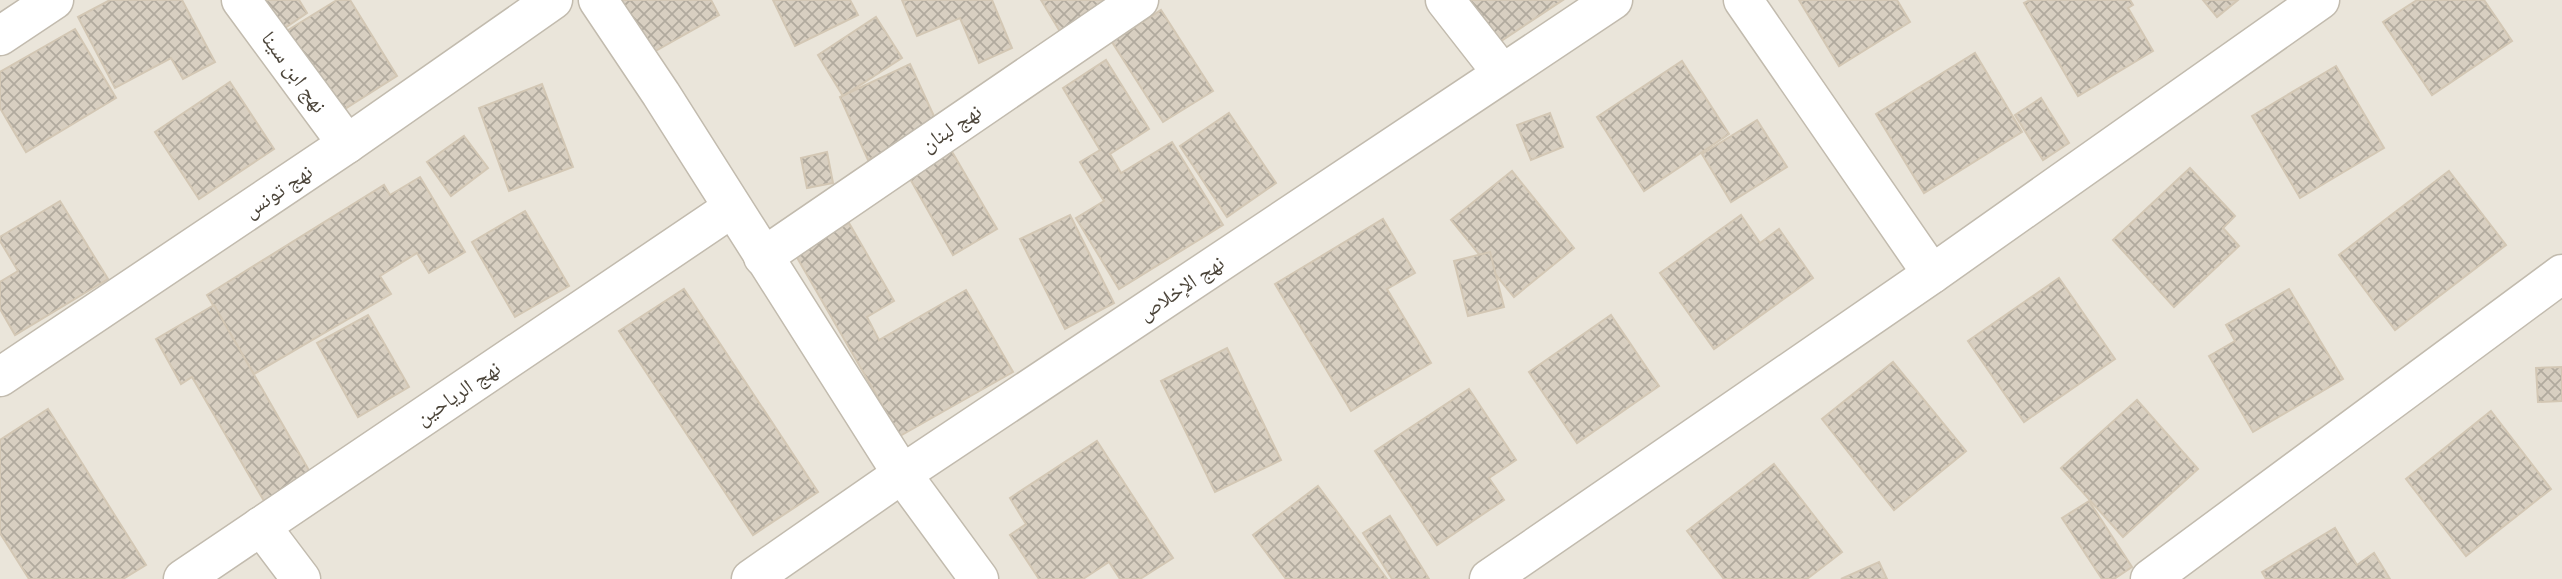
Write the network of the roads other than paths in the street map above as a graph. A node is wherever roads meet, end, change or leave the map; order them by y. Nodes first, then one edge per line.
1 (54, 0) edge
2 (241, 0) edge
3 (553, 0) edge
4 (598, 0) edge
5 (1139, 0) edge
6 (1445, 0) edge
7 (1613, 0) edge
8 (1743, 0) edge
9 (2320, 0) edge
10 (0, 36) edge
11 (1502, 73) junction
12 (347, 144) junction
13 (733, 208) junction
14 (763, 257) junction
15 (1933, 274) junction
16 (2562, 274) edge
17 (0, 377) edge
18 (902, 474) junction
19 (261, 526) junction
20 (184, 579) edge
21 (301, 579) edge
22 (751, 579) edge
23 (979, 579) edge
24 (1489, 579) edge
25 (2150, 579) edge

1 - 10 street
2 - 12 street, نهج ابن سينا
3 - 12 street, نهج تونس
4 - 13 street
5 - 14 street, نهج لبنان
6 - 11 street
7 - 11 street, نهج الإخلاص
8 - 15 street
9 - 15 street
11 - 18 street, نهج الإخلاص
12 - 17 street, نهج تونس
13 - 14 street
13 - 19 street, نهج الرياحين
14 - 18 street
15 - 24 street
16 - 25 street
18 - 22 street, نهج الإخلاص
18 - 23 street
19 - 20 street, نهج الرياحين
19 - 21 street

